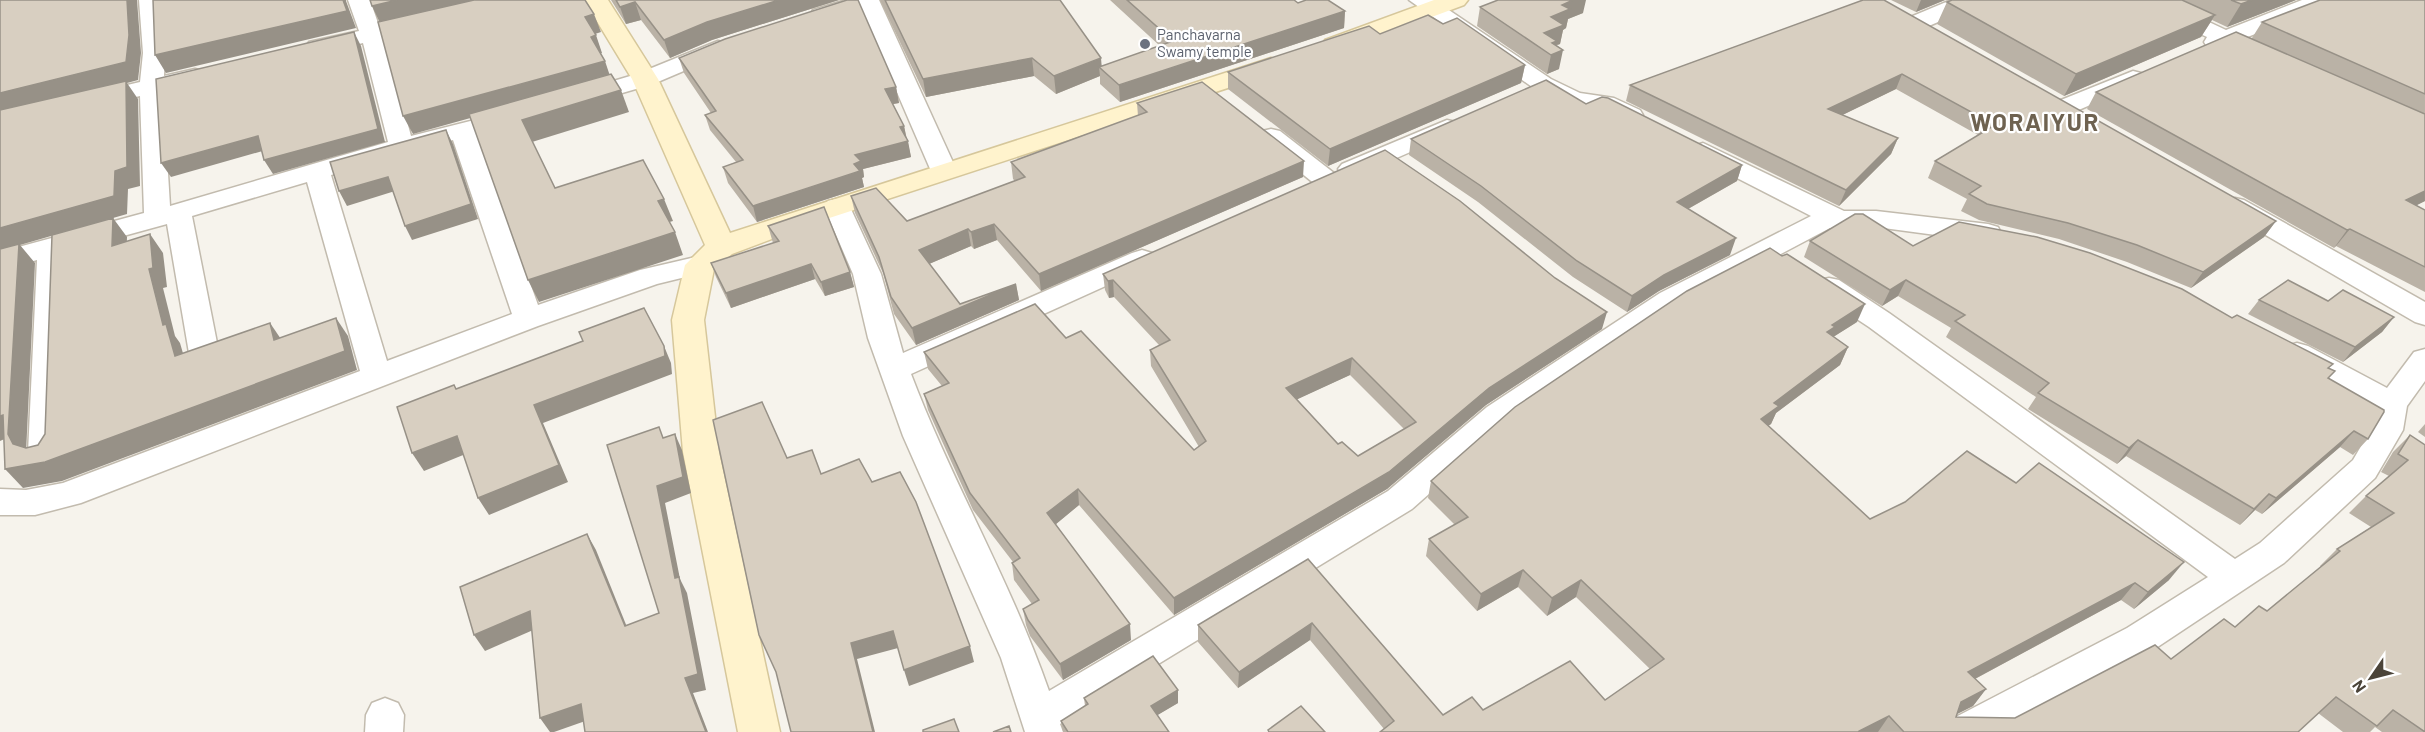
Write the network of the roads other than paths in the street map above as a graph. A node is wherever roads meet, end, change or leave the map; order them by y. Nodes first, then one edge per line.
1 (150, 0) edge
2 (358, 0) edge
3 (596, 0) edge
4 (868, 0) edge
5 (1970, 0) edge
6 (2144, 0) edge
7 (2321, 0) edge
8 (1437, 3) edge
9 (440, 18) edge
10 (800, 22) edge
11 (369, 35) junction
12 (2224, 38) junction
13 (744, 40) edge
14 (1947, 41) edge
15 (2192, 52) edge
16 (291, 53) edge
17 (2277, 62) edge
18 (2150, 71) edge
19 (212, 72) edge
20 (645, 79) junction
21 (151, 86) junction
22 (70, 106) edge
23 (2066, 108) edge
24 (1467, 118) edge
25 (1253, 123) edge
26 (1650, 124) edge
27 (463, 132) junction
28 (1680, 139) edge
29 (401, 146) junction
30 (1387, 155) junction
31 (316, 170) junction
32 (944, 171) junction
33 (1412, 171) edge
34 (2219, 196) edge
35 (837, 207) junction
36 (168, 215) junction
37 (1836, 218) junction
38 (2016, 240) edge
39 (51, 247) junction
40 (1169, 247) edge
41 (1769, 249) junction
42 (711, 256) junction
43 (0, 261) edge
44 (2425, 315) edge
45 (528, 319) junction
46 (2268, 338) edge
47 (204, 353) edge
48 (2425, 359) edge
49 (896, 369) junction
50 (375, 376) junction
51 (2389, 417) junction
52 (2415, 448) edge
53 (44, 453) edge
54 (0, 502) edge
55 (2234, 577) junction
56 (1041, 725) edge
57 (759, 732) edge
58 (1964, 732) edge

1 - 21 street
2 - 11 street
3 - 20 main road
4 - 10 street
4 - 32 street
5 - 14 street
6 - 12 street
7 - 12 street
8 - 26 street
8 - 32 main road
9 - 11 street
11 - 16 street
11 - 29 street
12 - 15 street
12 - 17 street
13 - 20 street
18 - 23 street
19 - 21 street
20 - 27 street
20 - 42 main road
21 - 22 street
21 - 36 street
24 - 30 street
25 - 30 street
27 - 29 street
27 - 45 street
28 - 37 street
29 - 31 street
30 - 33 street
31 - 36 street
31 - 50 street
32 - 35 main road
34 - 44 street
35 - 42 main road
35 - 49 street
36 - 39 street
36 - 47 street
37 - 38 street
37 - 41 street
39 - 43 street
39 - 53 street
40 - 49 street
41 - 55 street
41 - 56 street
42 - 45 street
42 - 57 main road
45 - 50 street
46 - 51 street
48 - 51 street
49 - 56 street
50 - 54 street
51 - 52 street
51 - 55 street
55 - 58 street

